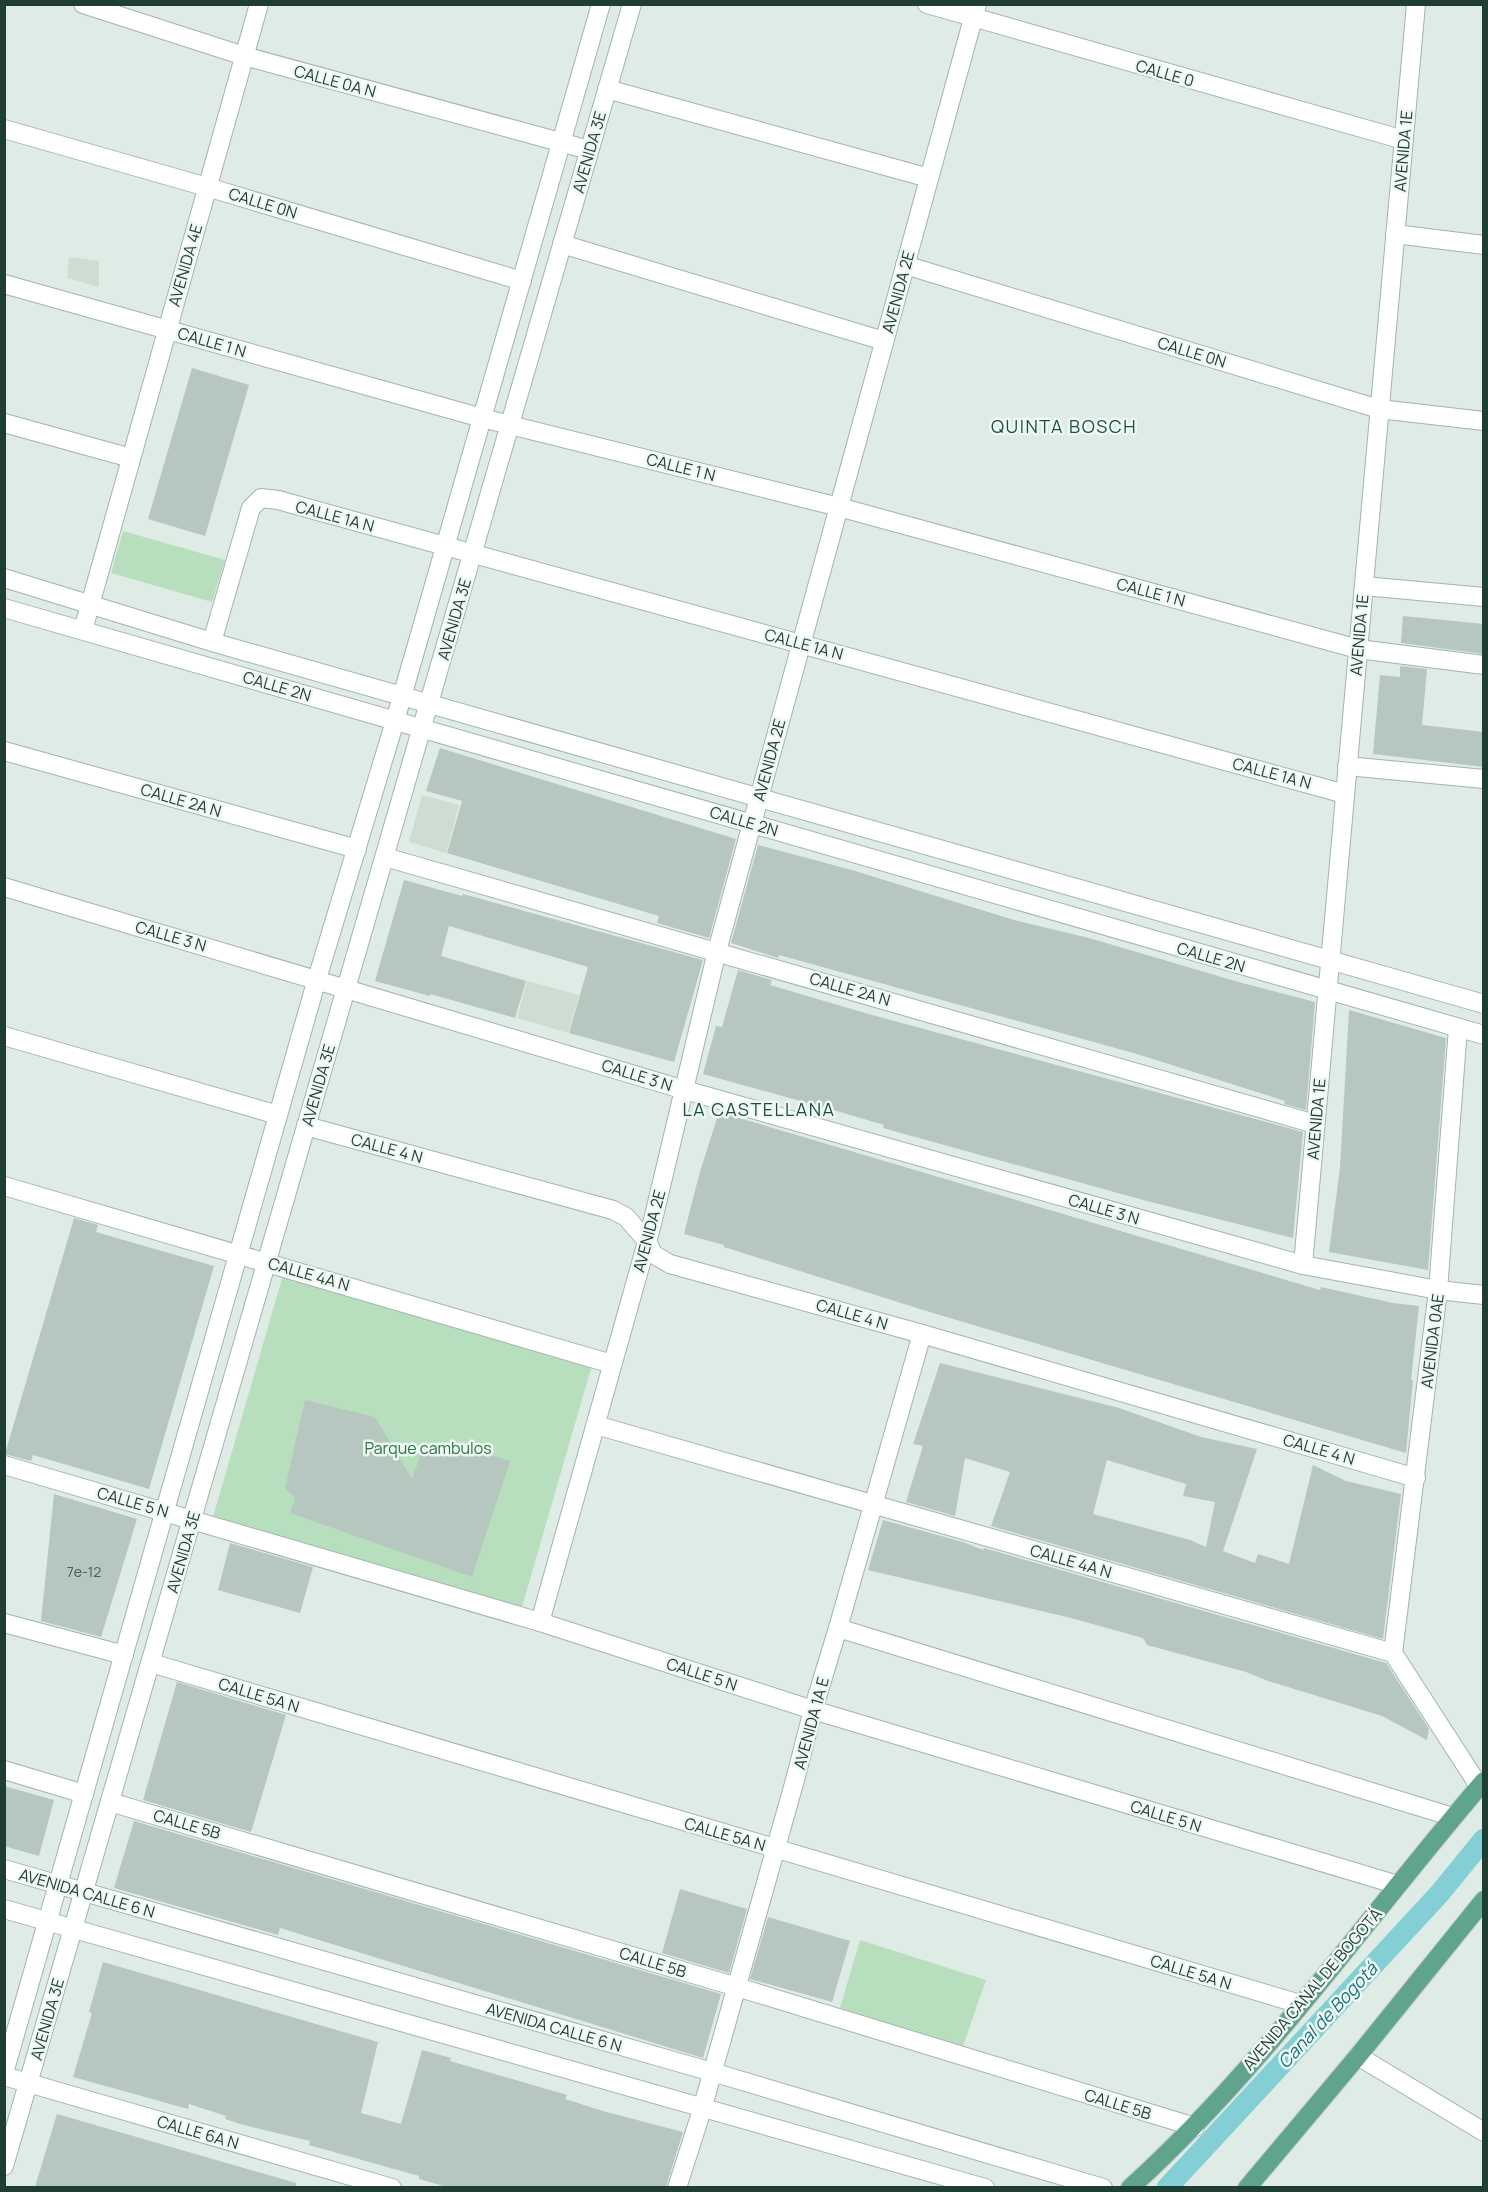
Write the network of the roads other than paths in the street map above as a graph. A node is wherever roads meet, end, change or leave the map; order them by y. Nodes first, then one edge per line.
1 (83, 4) edge
2 (259, 4) edge
3 (601, 4) edge
4 (632, 4) edge
5 (927, 4) edge
6 (1416, 4) edge
7 (975, 12) edge
8 (244, 56) junction
9 (607, 89) junction
10 (4, 129) edge
11 (1404, 140) junction
12 (561, 142) junction
13 (589, 150) junction
14 (929, 178) junction
15 (207, 187) junction
16 (1395, 234) junction
17 (562, 244) junction
18 (1484, 245) edge
19 (905, 265) junction
20 (522, 281) junction
21 (4, 284) edge
22 (167, 330) junction
23 (884, 341) junction
24 (1379, 410) junction
25 (482, 418) junction
26 (1484, 421) edge
27 (4, 423) edge
28 (510, 425) junction
29 (131, 458) junction
30 (839, 507) junction
31 (446, 545) junction
32 (473, 553) junction
33 (4, 578) edge
34 (1364, 586) junction
35 (1484, 597) edge
36 (91, 603) junction
37 (4, 608) edge
38 (83, 630) junction
39 (212, 642) junction
40 (801, 643) junction
41 (1358, 649) junction
42 (1484, 665) edge
43 (402, 696) junction
44 (429, 704) junction
45 (395, 721) junction
46 (422, 728) junction
47 (4, 751) edge
48 (1347, 766) junction
49 (1484, 779) edge
50 (1345, 794) junction
51 (759, 798) junction
52 (752, 824) junction
53 (357, 849) junction
54 (385, 857) junction
55 (4, 887) edge
56 (717, 951) junction
57 (1330, 960) junction
58 (317, 979) junction
59 (346, 988) junction
60 (1327, 990) junction
61 (1484, 1004) edge
62 (1458, 1028) junction
63 (1484, 1035) edge
64 (4, 1036) edge
65 (685, 1090) junction
66 (278, 1114) junction
67 (1315, 1124) junction
68 (306, 1126) junction
69 (4, 1186) edge
70 (647, 1241) junction
71 (238, 1253) junction
72 (267, 1262) junction
73 (1303, 1265) junction
74 (1438, 1290) junction
75 (1484, 1295) edge
76 (922, 1334) junction
77 (612, 1364) junction
78 (596, 1425) junction
79 (4, 1466) edge
80 (1416, 1478) junction
81 (873, 1505) junction
82 (165, 1512) junction
83 (192, 1519) junction
84 (540, 1622) junction
85 (4, 1623) edge
86 (838, 1628) junction
87 (1393, 1653) junction
88 (124, 1655) junction
89 (151, 1663) junction
90 (109, 1706) junction
91 (813, 1710) junction
92 (136, 1713) junction
93 (4, 1770) edge
94 (1481, 1784) edge
95 (84, 1794) junction
96 (110, 1802) junction
97 (1453, 1817) junction
98 (776, 1848) junction
99 (4, 1869) edge
100 (58, 1884) junction
101 (1398, 1885) junction
102 (84, 1892) junction
103 (4, 1909) edge
104 (1480, 1911) edge
105 (47, 1922) junction
106 (73, 1929) junction
107 (736, 1987) junction
108 (1300, 2004) junction
109 (1358, 2056) junction
110 (712, 2072) junction
111 (4, 2074) edge
112 (29, 2083) junction
113 (701, 2111) junction
114 (1195, 2127) junction
115 (1484, 2132) edge
116 (4, 2166) edge
117 (392, 2187) edge
118 (677, 2187) edge
119 (985, 2187) edge
120 (1103, 2187) edge
121 (1130, 2187) edge
122 (1246, 2187) edge

1 - 8 street, CALLE 0A N
2 - 8 street, AVENIDA 4E
3 - 12 street, AVENIDA 3E
4 - 9 street, AVENIDA 3E
5 - 7 street, CALLE 0
6 - 11 street, AVENIDA 1E
7 - 11 street, CALLE 0
7 - 14 street, AVENIDA 2E
8 - 12 street, CALLE 0A N
8 - 15 street, AVENIDA 4E
9 - 13 street, AVENIDA 3E
9 - 14 street
10 - 15 street, CALLE 0N
11 - 16 street, AVENIDA 1E
12 - 13 street, CALLE 0A N
12 - 20 street, AVENIDA 3E
13 - 17 street, AVENIDA 3E
14 - 19 street, AVENIDA 2E
15 - 20 street, CALLE 0N
15 - 22 street, AVENIDA 4E
16 - 18 street
16 - 24 street, AVENIDA 1E
17 - 23 street
17 - 28 street, AVENIDA 3E
19 - 23 street, AVENIDA 2E
19 - 24 street, CALLE 0N
20 - 25 street, AVENIDA 3E
21 - 22 street, CALLE 1 N
22 - 25 street, CALLE 1 N
22 - 29 street, AVENIDA 4E
23 - 30 street, AVENIDA 2E
24 - 26 street, CALLE 0N
24 - 34 street, AVENIDA 1E
25 - 28 street, CALLE 1 N
25 - 31 street, AVENIDA 3E
27 - 29 street
28 - 30 street, CALLE 1 N
28 - 32 street, AVENIDA 3E
29 - 36 street, AVENIDA 4E
30 - 40 street, AVENIDA 2E
30 - 41 street, CALLE 1 N
31 - 32 street, CALLE 1A N
31 - 39 street, CALLE 1A N
31 - 43 street, AVENIDA 3E
32 - 40 street, CALLE 1A N
32 - 44 street, AVENIDA 3E
33 - 36 street, CALLE 2N
34 - 35 street
34 - 41 street, AVENIDA 1E
36 - 38 street, AVENIDA 4E
36 - 39 street, CALLE 2N
37 - 38 street, CALLE 2N
38 - 45 street, CALLE 2N
39 - 43 street, CALLE 2N
40 - 50 street, CALLE 1A N
40 - 51 street, AVENIDA 2E
41 - 42 street, CALLE 1 N
41 - 48 street, AVENIDA 1E
43 - 44 street, CALLE 2N
43 - 45 street, AVENIDA 3E
44 - 46 street, AVENIDA 3E
44 - 51 street, CALLE 2N
45 - 46 street, CALLE 2N
45 - 53 street, AVENIDA 3E
46 - 52 street, CALLE 2N
46 - 54 street, AVENIDA 3E
47 - 53 street, CALLE 2A N
48 - 49 street
48 - 50 street, AVENIDA 1E
50 - 57 street, AVENIDA 1E
51 - 52 street, AVENIDA 2E
51 - 57 street, CALLE 2N
52 - 56 street, AVENIDA 2E
52 - 60 street, CALLE 2N
53 - 58 street, AVENIDA 3E
54 - 56 street, CALLE 2A N
54 - 59 street, AVENIDA 3E
55 - 58 street, CALLE 3 N
56 - 65 street, AVENIDA 2E
56 - 67 street, CALLE 2A N
57 - 60 street, AVENIDA 1E
57 - 61 street, CALLE 2N
58 - 59 street, CALLE 3 N
58 - 66 street, AVENIDA 3E
59 - 65 street, CALLE 3 N
59 - 68 street, AVENIDA 3E
60 - 62 street, CALLE 2N
60 - 67 street, AVENIDA 1E
62 - 63 street, CALLE 2N
62 - 74 street, AVENIDA 0AE
64 - 66 street
65 - 70 street, AVENIDA 2E
65 - 73 street, CALLE 3 N
66 - 71 street, AVENIDA 3E
67 - 73 street, AVENIDA 1E
68 - 70 street, CALLE 4 N
68 - 72 street, AVENIDA 3E
69 - 71 street, CALLE 4A N
70 - 76 street, CALLE 4 N
70 - 77 street, AVENIDA 2E
71 - 72 street, CALLE 4A N
71 - 82 street, AVENIDA 3E
72 - 77 street, CALLE 4A N
72 - 83 street, AVENIDA 3E
73 - 74 street, CALLE 3 N
74 - 75 street, CALLE 3 N
74 - 80 street, AVENIDA 0AE
76 - 80 street, CALLE 4 N
76 - 81 street, AVENIDA 1A E
77 - 78 street, AVENIDA 2E
78 - 81 street, CALLE 4A N
78 - 84 street, AVENIDA 2E
79 - 82 street, CALLE 5 N
80 - 87 street, AVENIDA 0AE
81 - 86 street, AVENIDA 1A E
81 - 87 street, CALLE 4A N
82 - 83 street, CALLE 5 N
82 - 88 street, AVENIDA 3E
83 - 84 street, CALLE 5 N
83 - 89 street, AVENIDA 3E
84 - 91 street, CALLE 5 N
85 - 88 street
86 - 91 street, AVENIDA 1A E
86 - 97 street
87 - 94 street
88 - 90 street, AVENIDA 3E
89 - 92 street, AVENIDA 3E
89 - 98 street, CALLE 5A N
90 - 92 street
90 - 95 street, AVENIDA 3E
91 - 98 street, AVENIDA 1A E
91 - 101 street, CALLE 5 N
92 - 96 street, AVENIDA 3E
93 - 95 street
94 - 97 main road, AVENIDA CANAL DE BOGOTÁ
95 - 100 street, AVENIDA 3E
96 - 102 street, AVENIDA 3E
96 - 107 street, CALLE 5B
97 - 101 main road, AVENIDA CANAL DE BOGOTÁ
98 - 107 street, AVENIDA 1A E
98 - 108 street, CALLE 5A N
99 - 100 street, AVENIDA CALLE 6 N
100 - 102 street, AVENIDA CALLE 6 N
100 - 105 street, AVENIDA 3E
101 - 108 main road, AVENIDA CANAL DE BOGOTÁ
102 - 106 street, AVENIDA 3E
102 - 110 street, AVENIDA CALLE 6 N
103 - 105 street
104 - 109 main road
105 - 106 street
105 - 111 street, AVENIDA 3E
106 - 112 street, AVENIDA 3E
106 - 113 street
107 - 110 street, AVENIDA 1A E
107 - 114 street, CALLE 5B
108 - 114 main road, AVENIDA CANAL DE BOGOTÁ
109 - 115 street
109 - 122 main road
110 - 113 street, AVENIDA 1A E
110 - 120 street, AVENIDA CALLE 6 N
111 - 112 street, CALLE 6A N
112 - 116 street, AVENIDA 3E
112 - 117 street, CALLE 6A N
113 - 118 street, AVENIDA 1A E
113 - 119 street
114 - 121 main road, AVENIDA CANAL DE BOGOTÁ

